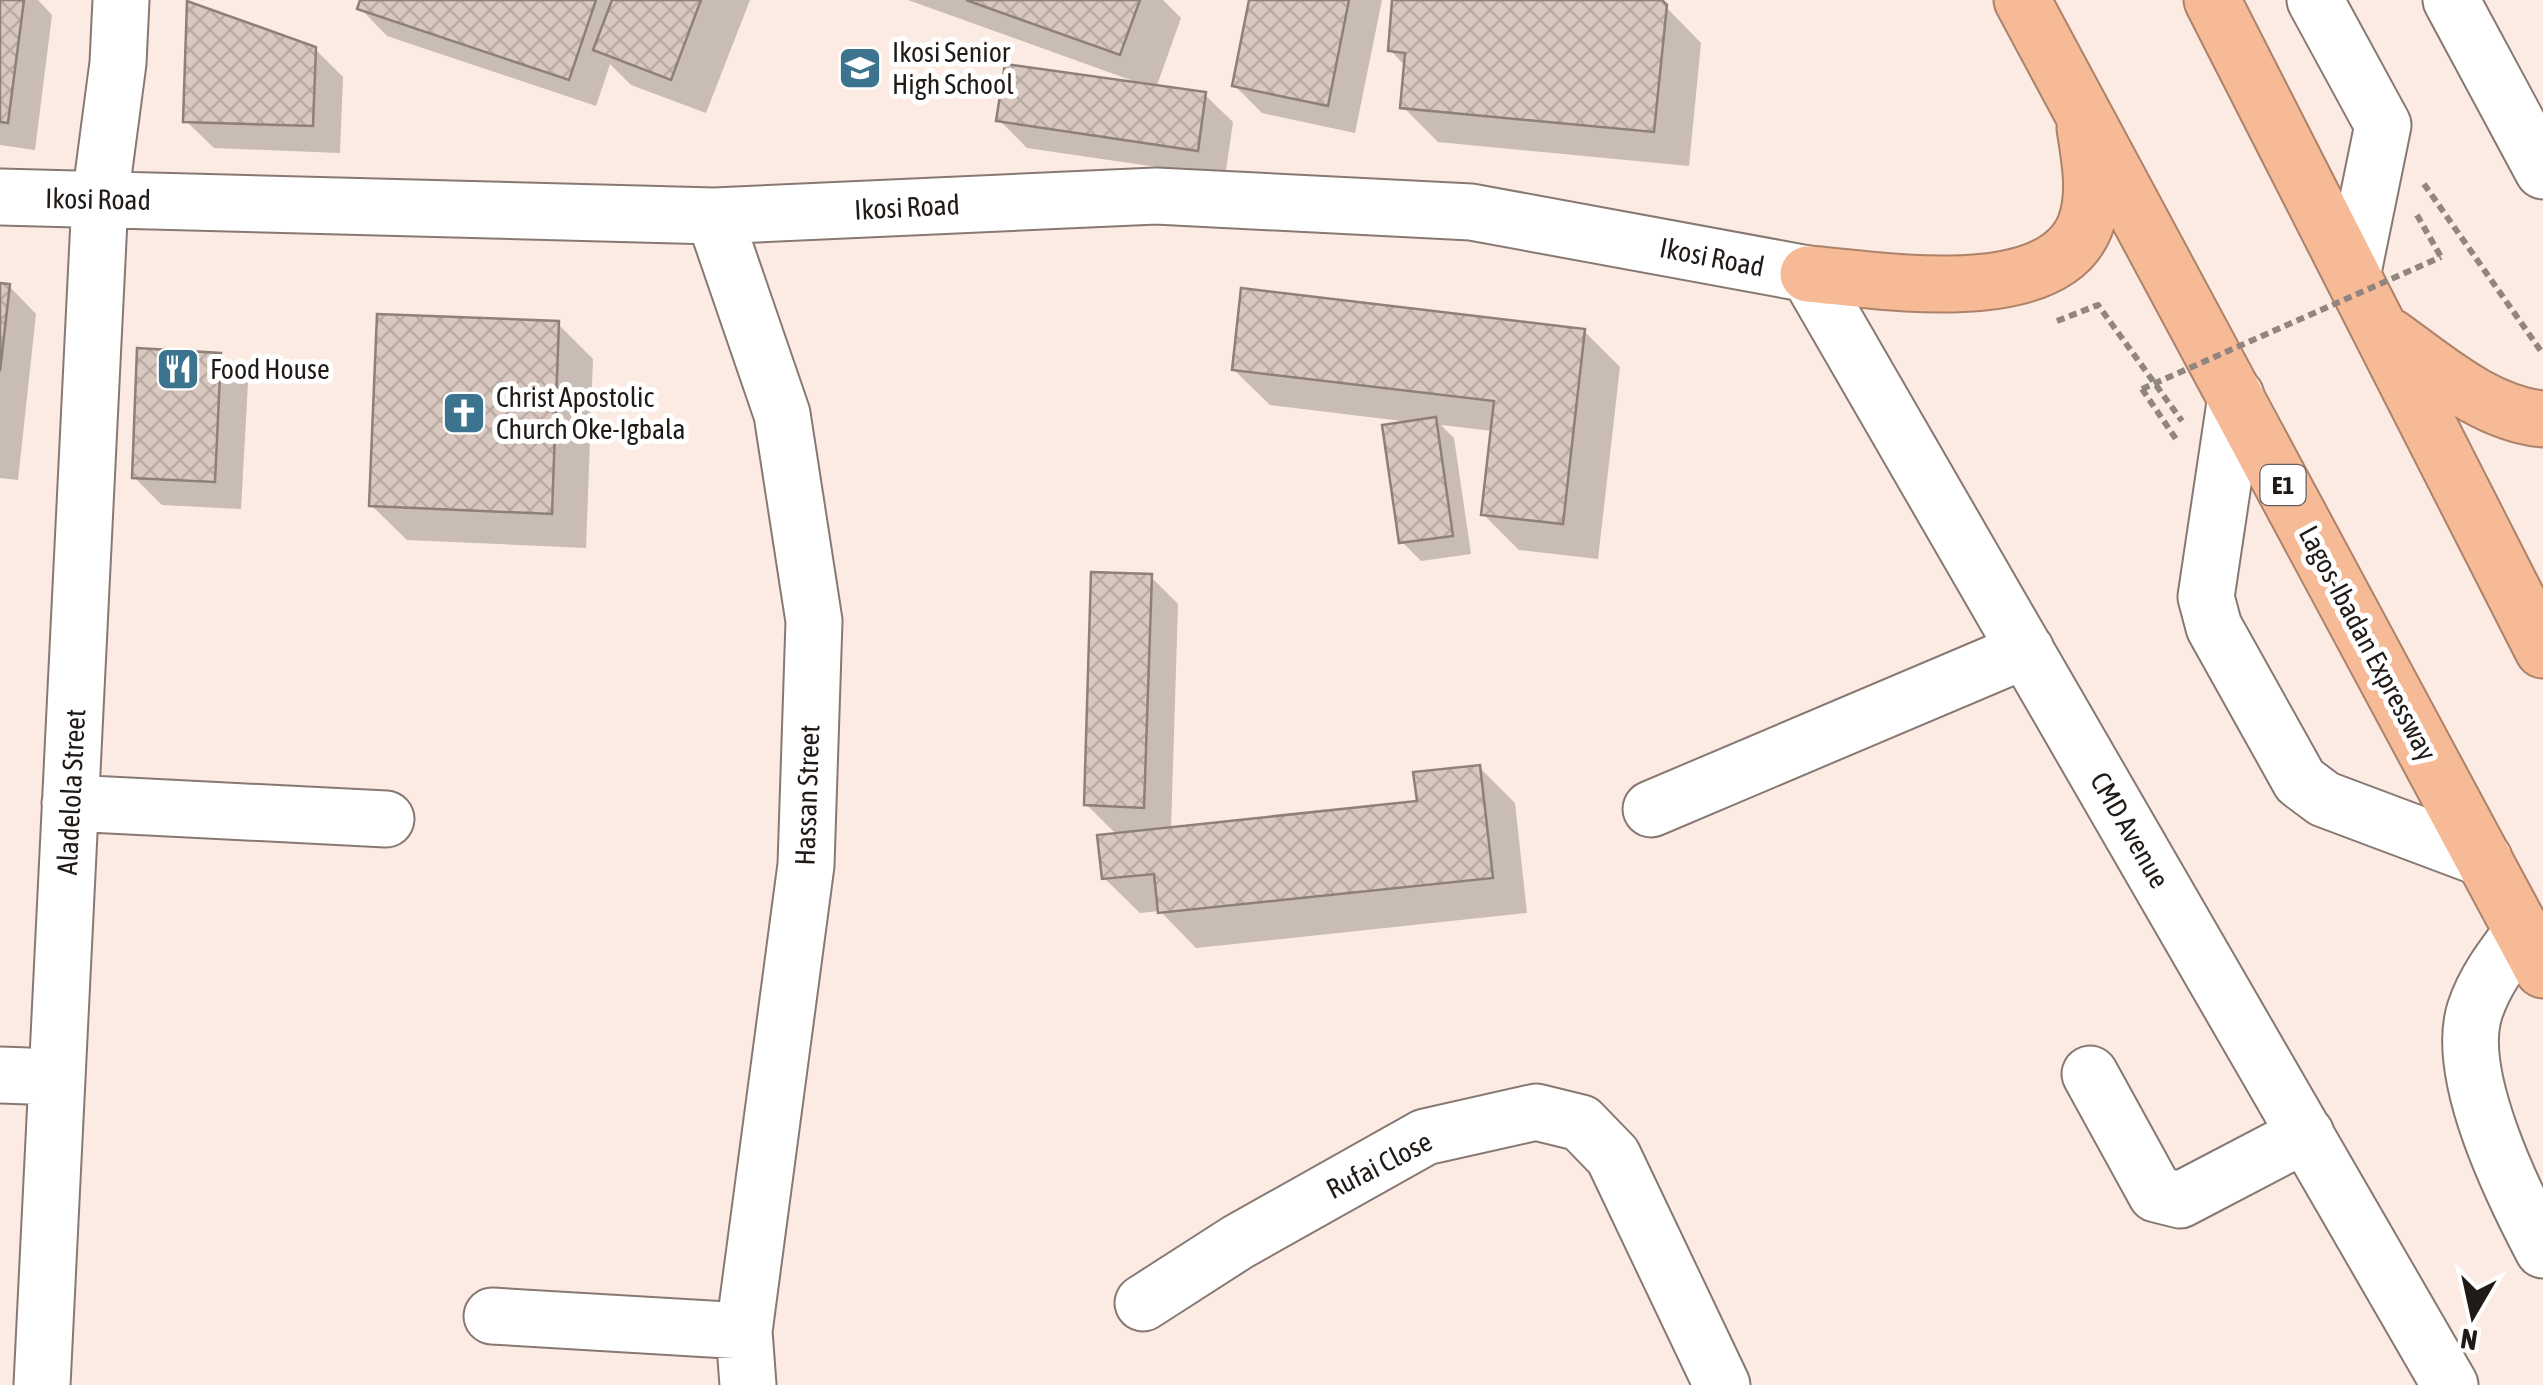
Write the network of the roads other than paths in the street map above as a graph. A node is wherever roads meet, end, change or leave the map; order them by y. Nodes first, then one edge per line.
1 (121, 0) edge
2 (2022, 0) edge
3 (2212, 0) edge
4 (2315, 0) edge
5 (2450, 0) edge
6 (2081, 106) junction
7 (2543, 171) edge
8 (0, 197) edge
9 (100, 199) junction
10 (714, 216) junction
11 (2353, 272) junction
12 (1808, 274) junction
13 (2383, 332) junction
14 (2236, 396) junction
15 (2543, 419) edge
16 (2026, 650) junction
17 (2543, 650) edge
18 (70, 803) junction
19 (1651, 809) dead end
20 (386, 820) dead end
21 (2484, 859) junction
22 (2533, 951) edge
23 (2090, 1074) dead end
24 (0, 1075) edge
25 (57, 1077) junction
26 (2306, 1134) junction
27 (2543, 1250) edge
28 (1143, 1302) dead end
29 (492, 1316) dead end
30 (744, 1331) junction
31 (42, 1385) edge
32 (748, 1385) edge
33 (1722, 1385) edge
34 (2450, 1385) edge

1 - 9 street, Aladelola Street
2 - 6 highway, Lagos-Ibadan Expressway / E1
3 - 11 highway
4 - 11 street
5 - 7 street
6 - 12 highway
6 - 14 highway, Lagos-Ibadan Expressway / E1
8 - 9 street, Ikosi Road
9 - 10 street, Ikosi Road
9 - 18 street, Aladelola Street
10 - 12 street, Ikosi Road
10 - 30 street, Hassan Street
11 - 13 highway
12 - 16 street, CMD Avenue
13 - 15 highway
13 - 17 highway
14 - 21 highway, Lagos-Ibadan Expressway / E1
14 - 21 street
16 - 19 street
16 - 26 street, CMD Avenue
18 - 20 street
18 - 25 street, Aladelola Street
21 - 22 highway, Lagos-Ibadan Expressway / E1
22 - 27 street
23 - 26 street
24 - 25 street
25 - 31 street, Aladelola Street
26 - 34 street, CMD Avenue
28 - 33 street, Rufai Close
29 - 30 street
30 - 32 street, Hassan Street

